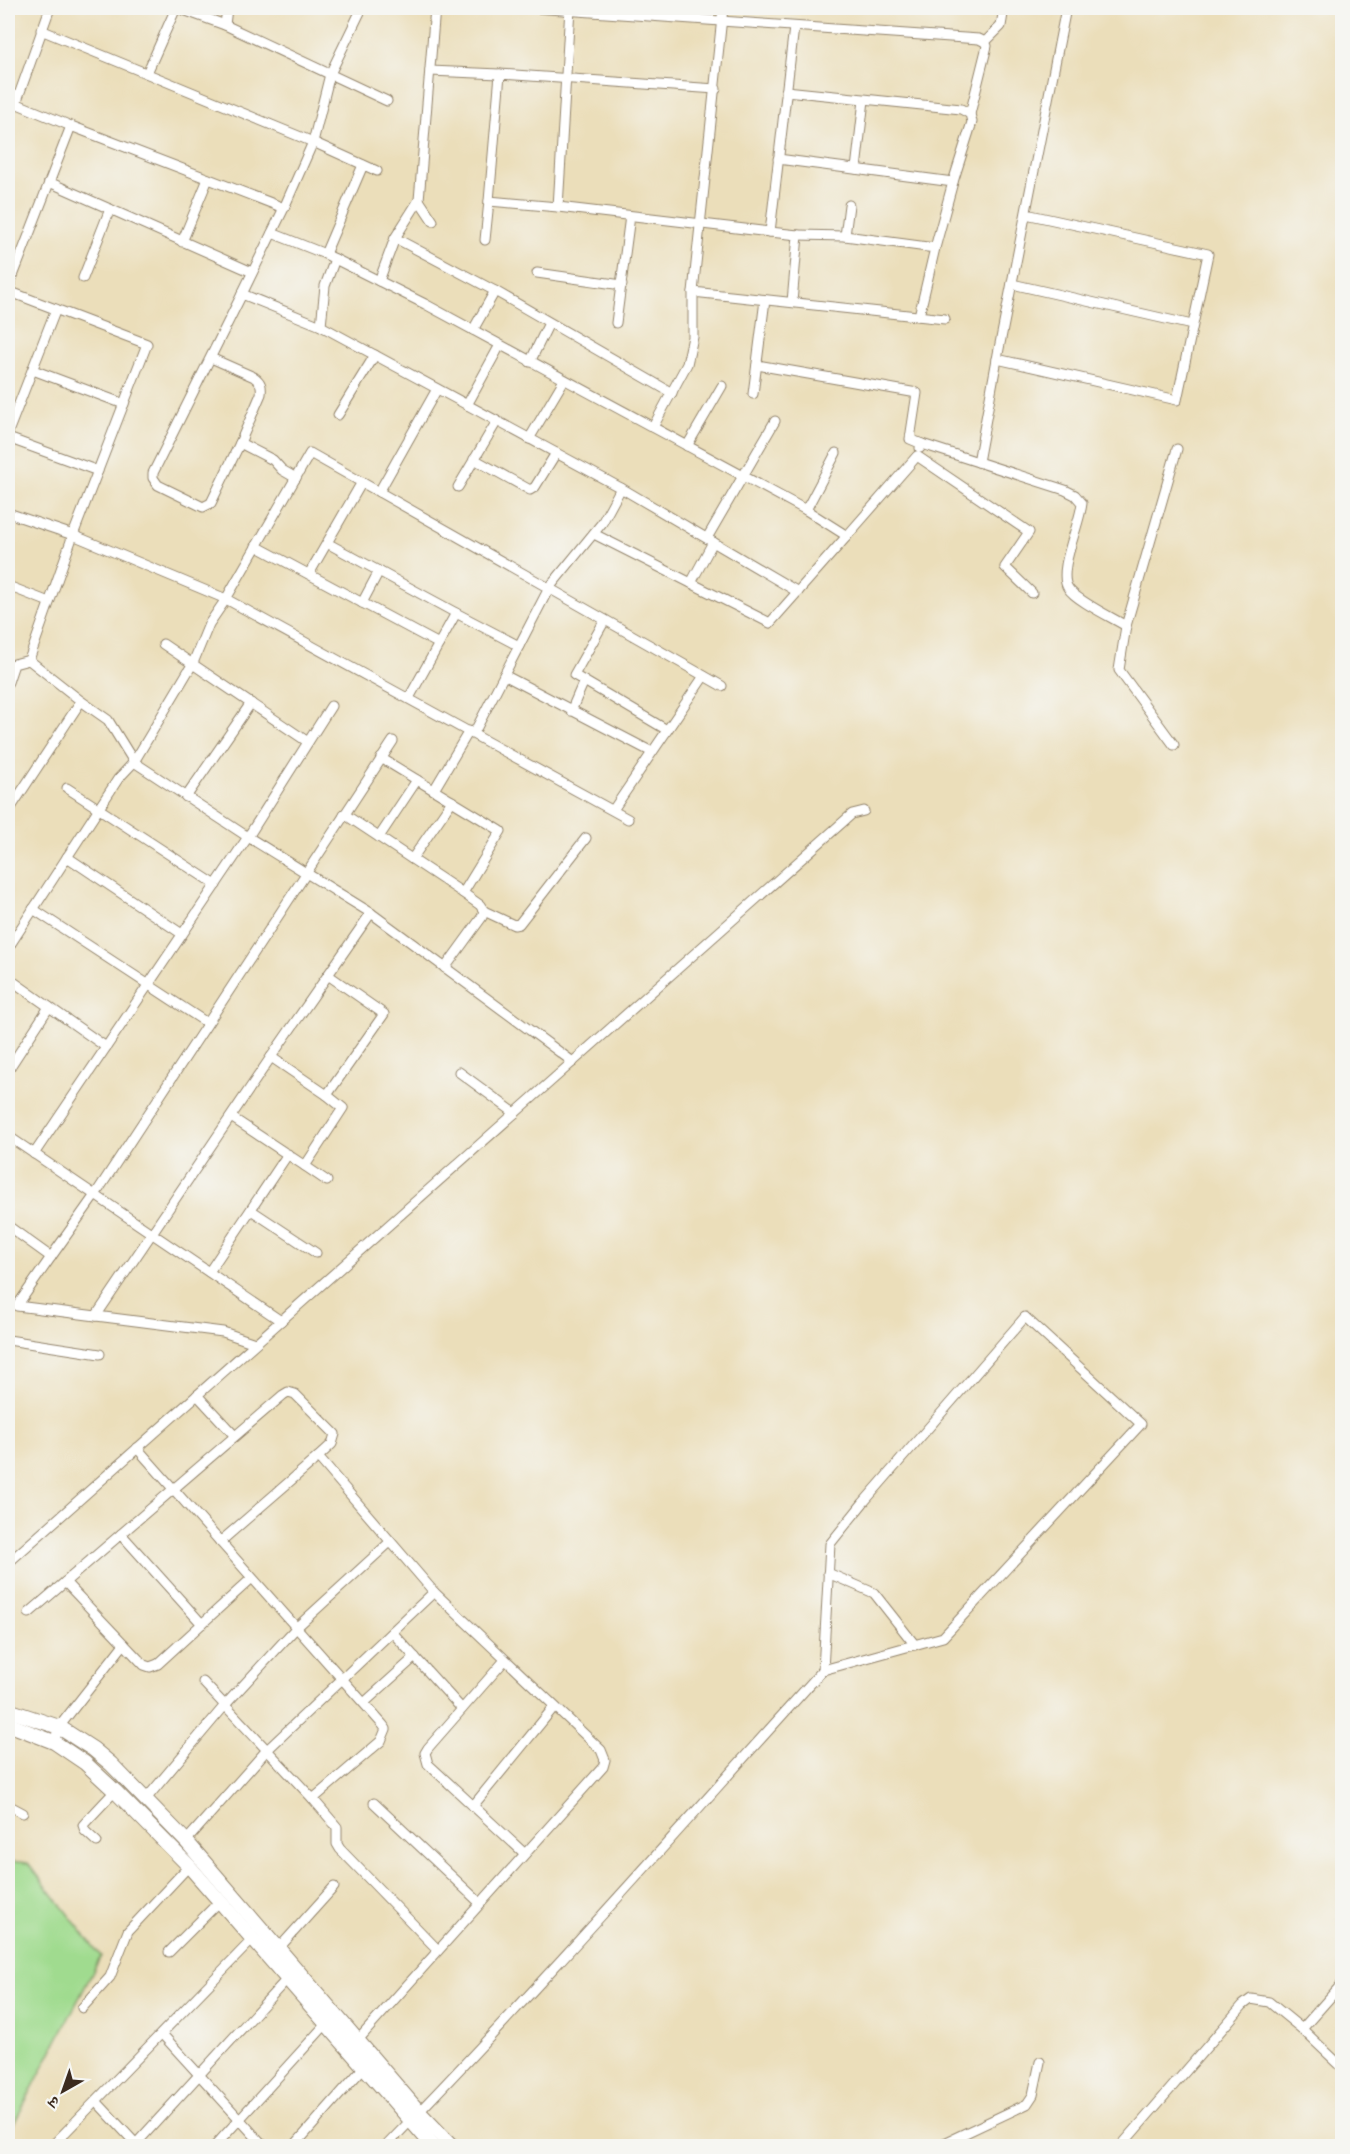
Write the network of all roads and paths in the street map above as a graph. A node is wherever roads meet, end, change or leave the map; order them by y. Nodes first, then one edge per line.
1 (50, 8) edge
2 (177, 8) edge
3 (227, 8) edge
4 (362, 8) edge
5 (435, 8) edge
6 (534, 8) edge
7 (723, 8) edge
8 (1004, 8) edge
9 (1066, 8) edge
10 (570, 9) edge
11 (722, 22) junction
12 (225, 25) junction
13 (794, 27) junction
14 (41, 30) junction
15 (986, 42) junction
16 (430, 71) junction
17 (147, 73) junction
18 (330, 74) junction
19 (500, 74) junction
20 (566, 79) junction
21 (716, 89) junction
22 (786, 91) junction
23 (864, 100) junction
24 (12, 101) edge
25 (387, 101) dead end
26 (970, 114) junction
27 (72, 126) junction
28 (313, 142) junction
29 (778, 159) junction
30 (363, 165) junction
31 (856, 169) junction
32 (377, 171) dead end
33 (208, 179) junction
34 (49, 182) junction
35 (953, 182) junction
36 (419, 200) junction
37 (489, 201) junction
38 (849, 205) dead end
39 (558, 207) junction
40 (284, 208) junction
41 (110, 209) junction
42 (1026, 214) junction
43 (630, 216) junction
44 (433, 221) dead end
45 (700, 224) junction
46 (272, 232) junction
47 (770, 232) junction
48 (798, 235) junction
49 (845, 236) junction
50 (395, 238) junction
51 (485, 240) dead end
52 (182, 242) junction
53 (935, 248) junction
54 (325, 254) junction
55 (335, 260) junction
56 (252, 272) junction
57 (537, 273) dead end
58 (83, 278) dead end
59 (379, 281) junction
60 (1012, 284) junction
61 (622, 285) junction
62 (8, 290) edge
63 (495, 291) junction
64 (693, 292) junction
65 (242, 294) junction
66 (765, 300) junction
67 (792, 302) junction
68 (56, 309) junction
69 (919, 316) junction
70 (945, 319) dead end
71 (549, 323) junction
72 (616, 323) dead end
73 (1192, 325) junction
74 (321, 326) junction
75 (473, 330) junction
76 (500, 345) junction
77 (375, 355) junction
78 (211, 358) junction
79 (997, 359) junction
80 (530, 362) junction
81 (757, 365) junction
82 (33, 370) junction
83 (564, 380) junction
84 (722, 386) dead end
85 (437, 389) junction
86 (672, 393) junction
87 (753, 394) dead end
88 (124, 404) junction
89 (467, 405) junction
90 (338, 415) dead end
91 (497, 421) junction
92 (775, 421) dead end
93 (653, 427) junction
94 (8, 432) edge
95 (8, 438) edge
96 (529, 438) junction
97 (240, 443) junction
98 (922, 444) junction
99 (687, 446) junction
100 (1177, 449) dead end
101 (556, 453) junction
102 (836, 453) dead end
103 (917, 456) junction
104 (474, 459) junction
105 (978, 462) junction
106 (98, 471) junction
107 (743, 477) junction
108 (296, 478) junction
109 (362, 482) junction
110 (458, 487) dead end
111 (621, 488) junction
112 (379, 492) junction
113 (806, 510) junction
114 (8, 513) edge
115 (594, 534) junction
116 (73, 535) junction
117 (847, 536) junction
118 (710, 540) junction
119 (327, 543) junction
120 (256, 546) junction
121 (379, 571) junction
122 (309, 574) junction
123 (691, 583) junction
124 (8, 586) edge
125 (549, 588) junction
126 (798, 592) junction
127 (1032, 593) dead end
128 (226, 599) junction
129 (49, 602) junction
130 (362, 603) junction
131 (456, 613) junction
132 (604, 620) junction
133 (1126, 626) junction
134 (163, 644) dead end
135 (439, 644) junction
136 (519, 646) junction
137 (29, 660) junction
138 (11, 663) edge
139 (193, 663) junction
140 (504, 675) junction
141 (704, 676) junction
142 (584, 681) junction
143 (8, 682) edge
144 (722, 686) dead end
145 (409, 698) junction
146 (81, 701) junction
147 (251, 703) junction
148 (331, 706) dead end
149 (571, 711) junction
150 (667, 730) junction
151 (471, 732) junction
152 (308, 741) junction
153 (393, 741) dead end
154 (1174, 745) dead end
155 (652, 752) junction
156 (381, 758) junction
157 (134, 762) junction
158 (417, 780) junction
159 (67, 788) dead end
160 (434, 790) junction
161 (186, 797) junction
162 (452, 801) junction
163 (99, 809) junction
164 (613, 810) junction
165 (864, 811) dead end
166 (8, 812) edge
167 (344, 814) junction
168 (628, 819) dead end
169 (248, 837) junction
170 (379, 837) junction
171 (586, 838) dead end
172 (67, 857) junction
173 (412, 859) junction
174 (306, 873) junction
175 (216, 885) junction
176 (463, 893) junction
177 (33, 909) junction
178 (484, 911) junction
179 (371, 913) junction
180 (182, 934) junction
181 (8, 948) edge
182 (445, 968) junction
183 (328, 975) junction
184 (8, 978) edge
185 (149, 984) junction
186 (49, 1007) junction
187 (207, 1023) junction
188 (106, 1047) junction
189 (271, 1057) junction
190 (573, 1062) junction
191 (8, 1070) edge
192 (459, 1072) dead end
193 (327, 1095) junction
194 (515, 1113) junction
195 (231, 1117) junction
196 (8, 1136) edge
197 (34, 1154) junction
198 (288, 1154) junction
199 (305, 1166) junction
200 (327, 1181) dead end
201 (95, 1195) junction
202 (251, 1210) junction
203 (8, 1226) edge
204 (153, 1234) junction
205 (316, 1253) dead end
206 (51, 1257) junction
207 (209, 1272) junction
208 (96, 1316) junction
209 (281, 1321) junction
210 (8, 1340) edge
211 (255, 1342) junction
212 (100, 1354) dead end
213 (197, 1395) junction
214 (234, 1435) junction
215 (137, 1448) junction
216 (318, 1457) junction
217 (174, 1489) junction
218 (121, 1534) junction
219 (220, 1542) junction
220 (390, 1542) junction
221 (8, 1563) edge
222 (828, 1573) junction
223 (252, 1578) junction
224 (65, 1582) junction
225 (434, 1592) junction
226 (29, 1613) dead end
227 (202, 1624) junction
228 (297, 1627) junction
229 (392, 1632) junction
230 (124, 1644) junction
231 (915, 1645) junction
232 (415, 1657) junction
233 (505, 1660) junction
234 (823, 1670) junction
235 (342, 1679) junction
236 (204, 1682) dead end
237 (364, 1703) junction
238 (226, 1704) junction
239 (554, 1707) junction
240 (462, 1709) junction
241 (8, 1710) edge
242 (8, 1724) edge
243 (59, 1727) junction
244 (54, 1742) junction
245 (266, 1751) junction
246 (115, 1791) junction
247 (146, 1799) junction
248 (313, 1799) junction
249 (374, 1803) dead end
250 (8, 1805) edge
251 (473, 1806) junction
252 (22, 1813) dead end
253 (186, 1841) junction
254 (97, 1842) dead end
255 (524, 1853) junction
256 (189, 1866) junction
257 (334, 1887) dead end
258 (219, 1902) junction
259 (480, 1903) junction
260 (252, 1939) junction
261 (279, 1948) junction
262 (438, 1950) junction
263 (170, 1952) dead end
264 (288, 1978) junction
265 (1342, 1984) edge
266 (82, 2007) dead end
267 (326, 2024) junction
268 (1302, 2029) junction
269 (162, 2034) junction
270 (358, 2040) junction
271 (1340, 2061) edge
272 (1040, 2062) dead end
273 (364, 2067) junction
274 (200, 2076) junction
275 (96, 2101) junction
276 (415, 2117) junction
277 (240, 2121) junction
278 (52, 2146) edge
279 (136, 2146) edge
280 (215, 2146) edge
281 (264, 2146) edge
282 (294, 2146) edge
283 (386, 2146) edge
284 (433, 2146) edge
285 (452, 2146) edge
286 (938, 2146) edge
287 (1121, 2146) edge

1 - 14 street
2 - 12 street
2 - 17 street
3 - 12 street
4 - 18 street
5 - 16 street
6 - 10 street
7 - 11 street
8 - 15 street
9 - 42 street
10 - 11 street
10 - 20 street
11 - 13 street
11 - 21 street
12 - 18 street
13 - 15 street
13 - 22 street
14 - 17 street
14 - 24 street
15 - 26 street
16 - 19 street
16 - 36 street
17 - 28 street
18 - 25 street
18 - 28 street
19 - 20 street
19 - 37 street
20 - 21 street
20 - 39 street
21 - 45 street
22 - 23 street
22 - 29 street
23 - 26 street
23 - 31 street
24 - 27 street
26 - 35 street
27 - 33 street
27 - 34 street
28 - 30 street
28 - 40 street
29 - 31 street
29 - 47 street
30 - 32 street
30 - 54 street
31 - 35 street
33 - 40 street
33 - 52 street
34 - 41 street
34 - 62 street
35 - 53 street
36 - 44 street
36 - 50 street
37 - 39 street
37 - 51 street
38 - 49 street
39 - 43 street
40 - 46 street
41 - 52 street
41 - 58 street
42 - 60 street
42 - 73 street
43 - 45 street
43 - 61 street
45 - 47 street
45 - 64 street
46 - 54 street
46 - 56 street
47 - 48 street
48 - 49 street
48 - 67 street
49 - 53 street
50 - 59 street
50 - 63 street
52 - 56 street
53 - 69 street
54 - 55 street
55 - 59 street
55 - 74 street
56 - 65 street
57 - 61 street
59 - 75 street
60 - 73 street
60 - 79 street
61 - 72 street
62 - 68 street
63 - 71 street
63 - 75 street
64 - 66 street
64 - 86 street
65 - 74 street
65 - 78 street
66 - 67 street
66 - 81 street
67 - 69 street
68 - 82 street
68 - 88 street
69 - 70 street
71 - 80 street
71 - 86 street
73 - 79 street
74 - 77 street
75 - 76 street
76 - 80 street
76 - 89 street
77 - 85 street
77 - 90 street
78 - 97 street
78 - 97 street
79 - 105 street
80 - 83 street
81 - 87 street
81 - 98 street
82 - 88 street
82 - 94 street
83 - 93 street
83 - 96 street
84 - 99 street
85 - 89 street
85 - 112 street
86 - 93 street
88 - 106 street
89 - 91 street
91 - 96 street
91 - 104 street
92 - 107 street
93 - 99 street
95 - 106 street
96 - 101 street
97 - 108 street
98 - 103 street
98 - 105 street
99 - 107 street
100 - 133 street
101 - 104 street
101 - 111 street
102 - 113 street
103 - 117 street
103 - 127 street
104 - 110 street
105 - 133 street
106 - 116 street
107 - 113 street
107 - 118 street
108 - 109 street
108 - 120 street
109 - 112 street
109 - 119 street
111 - 115 street
111 - 118 street
112 - 125 street
113 - 117 street
114 - 116 street
115 - 123 street
115 - 125 street
116 - 128 street
116 - 129 street
117 - 126 street
118 - 123 street
118 - 126 street
119 - 121 street
119 - 122 street
120 - 122 street
120 - 128 street
121 - 130 street
121 - 131 street
122 - 130 street
123 - 126 street
124 - 129 street
125 - 132 street
125 - 136 street
128 - 139 street
128 - 145 street
129 - 137 street
130 - 135 street
131 - 135 street
131 - 136 street
132 - 141 street
132 - 142 street
133 - 154 street
134 - 139 street
135 - 145 street
136 - 140 street
137 - 138 street
137 - 146 street
138 - 143 street
139 - 147 street
139 - 157 street
140 - 149 street
140 - 151 street
141 - 144 street
141 - 150 street
142 - 149 street
142 - 150 street
145 - 151 street
146 - 157 street
146 - 166 street
147 - 152 street
147 - 161 street
148 - 152 street
149 - 155 street
150 - 155 street
151 - 160 street
151 - 164 street
152 - 169 street
153 - 156 street
155 - 164 street
156 - 158 street
156 - 167 street
157 - 161 street
157 - 163 street
158 - 160 street
158 - 170 street
159 - 163 street
160 - 162 street
161 - 169 street
162 - 173 street
162 - 176 street
163 - 172 street
163 - 175 street
164 - 168 street
165 - 190 street
167 - 170 street
167 - 174 street
169 - 174 street
169 - 175 street
170 - 173 street
171 - 178 street
172 - 177 street
172 - 180 street
173 - 176 street
174 - 179 street
174 - 187 street
175 - 180 street
176 - 178 street
177 - 181 street
177 - 185 street
178 - 182 street
179 - 182 street
179 - 183 street
180 - 185 street
182 - 190 street
183 - 189 street
183 - 193 street
184 - 186 street
185 - 187 street
185 - 188 street
186 - 188 street
186 - 191 street
187 - 201 street
188 - 197 street
189 - 193 street
189 - 195 street
190 - 194 street
192 - 194 street
193 - 199 street
194 - 209 street
195 - 198 street
195 - 204 street
196 - 197 street
197 - 201 street
198 - 199 street
198 - 202 street
199 - 200 street
201 - 204 street
201 - 206 street
202 - 205 street
202 - 207 street
203 - 206 street
204 - 207 street
204 - 208 street
206 - 208 street
207 - 209 street
208 - 211 street
209 - 211 street
210 - 212 street
211 - 213 street
213 - 214 street
213 - 215 street
214 - 216 street
214 - 217 street
215 - 217 street
215 - 221 street
216 - 219 street
216 - 220 street
217 - 218 street
217 - 219 street
218 - 224 street
218 - 227 street
219 - 223 street
220 - 225 street
220 - 228 street
222 - 231 street
222 - 231 street
222 - 234 street
223 - 227 street
223 - 228 street
224 - 226 street
224 - 230 street
225 - 229 street
225 - 233 street
227 - 230 street
228 - 235 street
228 - 238 street
229 - 232 street
229 - 235 street
230 - 243 street
231 - 234 street
232 - 237 street
232 - 240 street
233 - 239 street
233 - 240 street
234 - 276 street
235 - 237 street
235 - 245 street
236 - 238 street
237 - 248 street
238 - 245 street
238 - 247 street
239 - 251 street
239 - 255 street
240 - 251 street
241 - 243 main road
242 - 244 main road
243 - 244 street
243 - 247 main road
244 - 246 main road
245 - 248 street
245 - 253 street
246 - 254 street
246 - 256 main road
247 - 253 main road
248 - 262 street
249 - 259 street
250 - 252 street
251 - 255 street
253 - 261 main road
255 - 259 street
256 - 258 main road
256 - 266 street
257 - 261 street
258 - 260 main road
258 - 263 street
259 - 262 street
260 - 264 main road
260 - 269 street
261 - 270 main road
262 - 270 street
264 - 267 main road
264 - 274 street
265 - 268 street
267 - 273 main road
267 - 277 street
268 - 271 street
268 - 287 street
269 - 274 street
269 - 275 street
270 - 276 main road
272 - 286 street
273 - 276 main road
273 - 282 street
274 - 277 street
274 - 279 street
275 - 278 street
275 - 279 street
276 - 283 street
276 - 284 main road
276 - 285 main road
277 - 280 street
277 - 281 street

